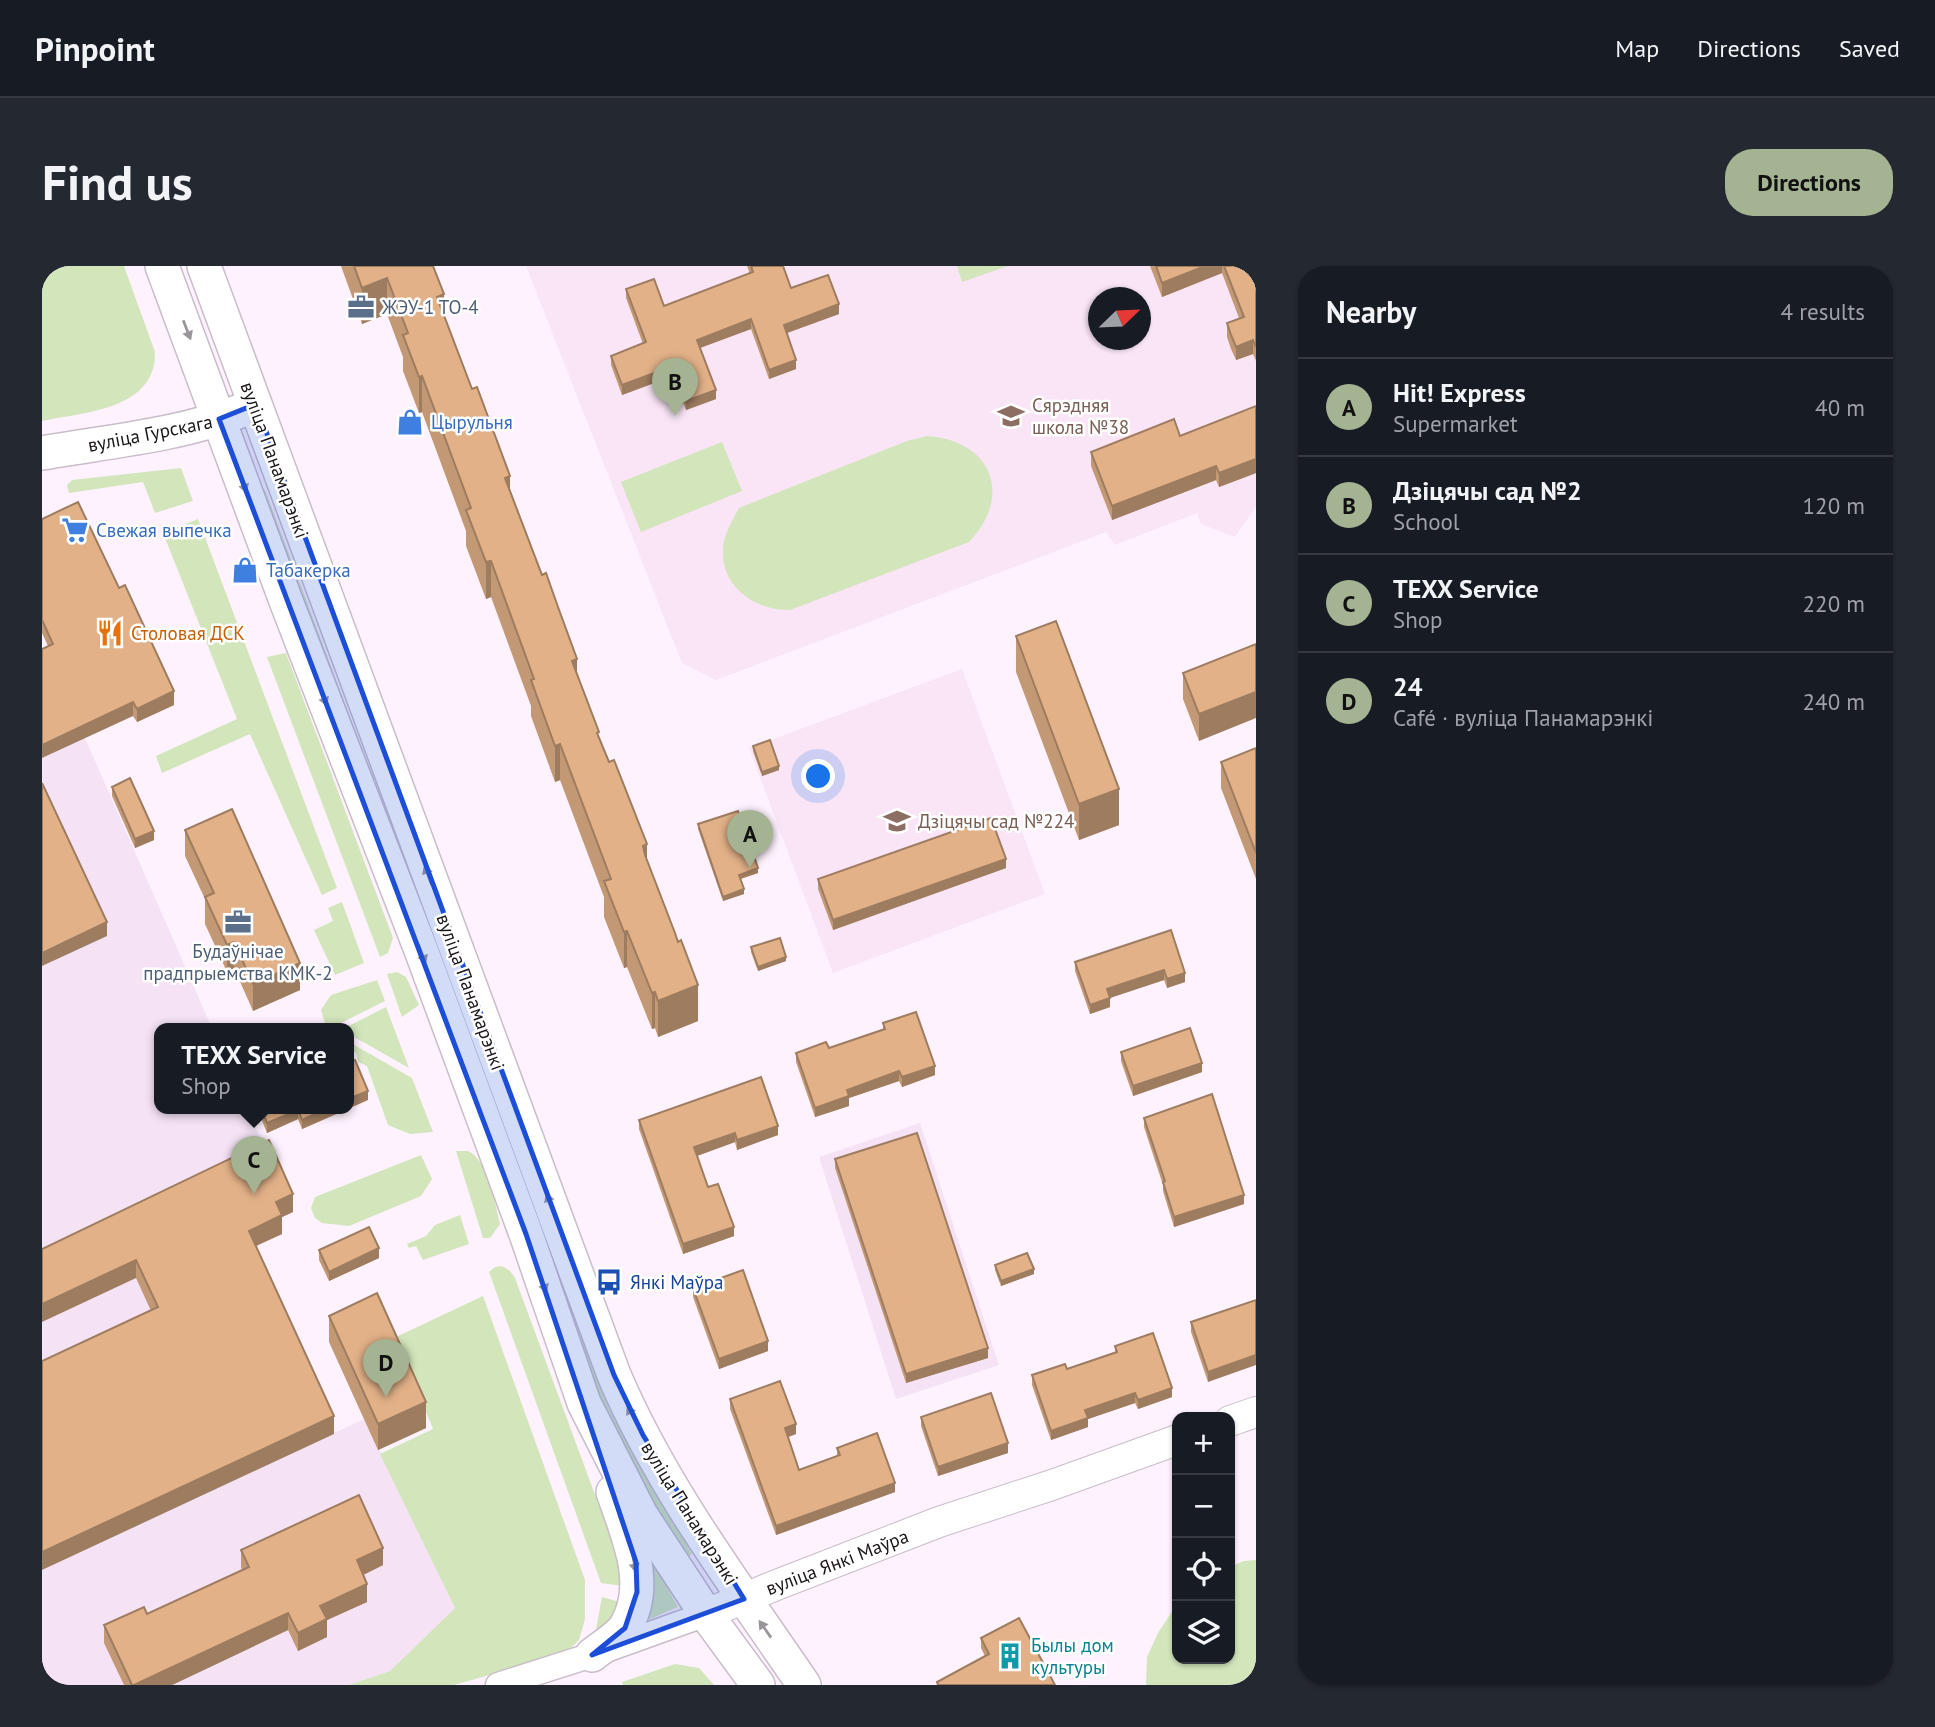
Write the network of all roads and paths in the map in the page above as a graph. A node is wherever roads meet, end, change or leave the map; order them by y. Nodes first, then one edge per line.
1 (162, 266) edge
2 (204, 266) edge
3 (256, 404) junction
4 (219, 419) junction
5 (42, 453) edge
6 (584, 1403) junction
7 (1256, 1412) edge
8 (1235, 1419) edge
9 (1172, 1442) edge
10 (744, 1599) junction
11 (706, 1615) junction
12 (592, 1655) junction
13 (498, 1685) edge
14 (758, 1685) edge
15 (804, 1685) edge

1 -> 4 main road, вуліца Панамарэнкі
2 - 3 main road, вуліца Панамарэнкі
3 - 4 main road, вуліца Гурскага
10 -> 3 main road, вуліца Панамарэнкі
4 - 5 main road, вуліца Гурскага
4 -> 6 main road, вуліца Панамарэнкі
6 - 11 main road, вуліца Панамарэнкі
6 -> 12 main road
7 - 8 street
9 - 10 street, вуліца Янкі Маўра
10 - 11 street, вуліца Янкі Маўра
15 -> 10 main road, вуліца Панамарэнкі
11 - 12 street, вуліца Янкі Маўра
11 - 14 main road, вуліца Панамарэнкі
12 - 13 street, вуліца Янкі Маўра

